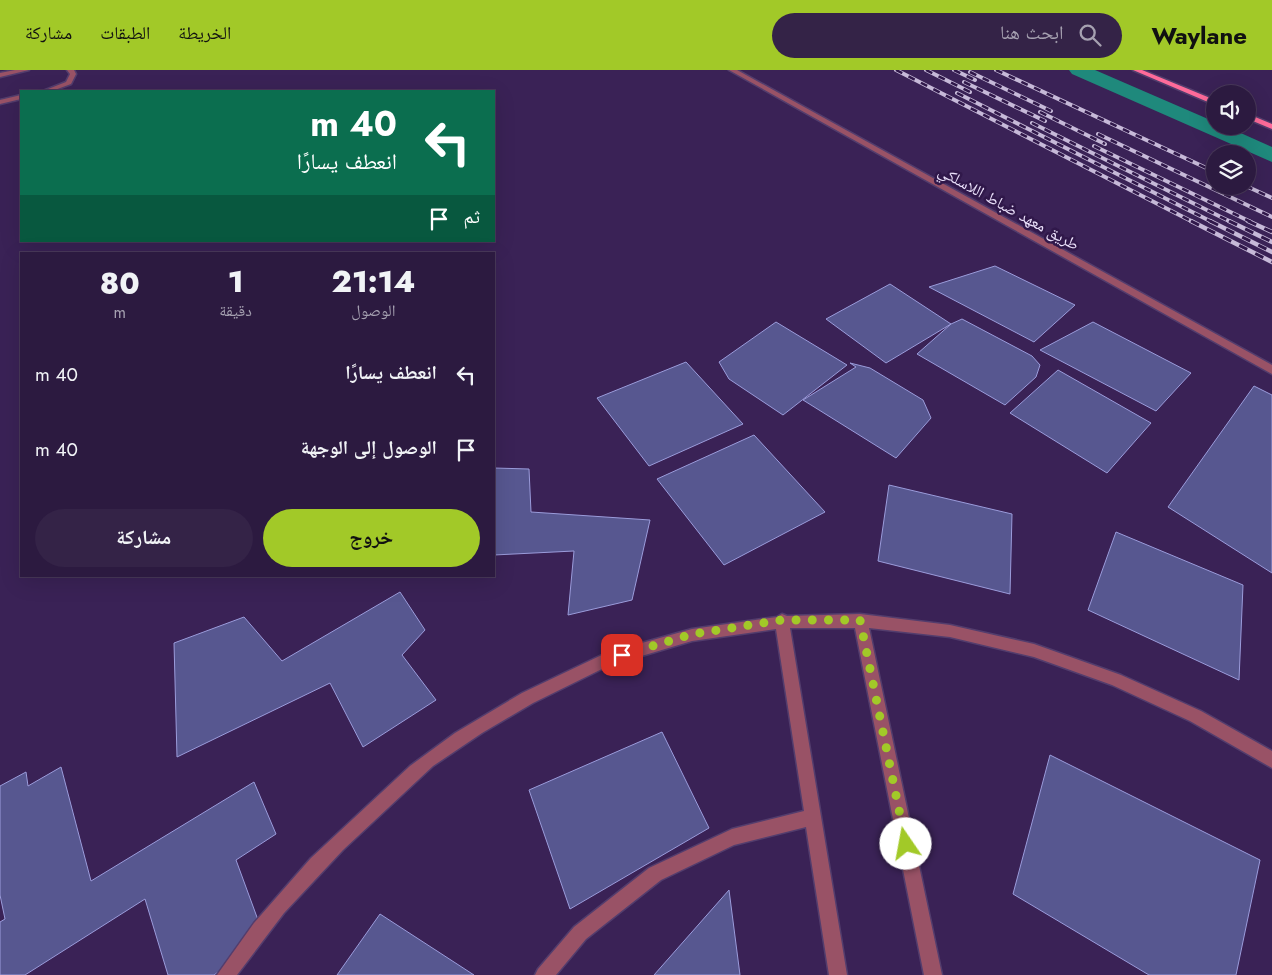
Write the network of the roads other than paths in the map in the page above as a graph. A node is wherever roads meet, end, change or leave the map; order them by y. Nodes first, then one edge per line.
1 (26, 70) edge
2 (70, 70) edge
3 (732, 70) edge
4 (1136, 70) edge
5 (0, 75) edge
6 (49, 90) edge
7 (20, 97) edge
8 (1206, 99) edge
9 (0, 102) edge
10 (1256, 120) edge
11 (1272, 127) edge
12 (1272, 370) edge
13 (782, 620) junction
14 (860, 620) junction
15 (1272, 760) edge
16 (813, 817) junction
17 (226, 975) edge
18 (544, 975) edge
19 (838, 975) edge
20 (933, 975) edge

1 - 5 street
2 - 6 street
3 - 12 street, طريق معهد ضباط اللاسلكي
4 - 8 main road
7 - 9 street
10 - 11 main road
13 - 14 street
13 - 16 street
13 - 17 street
14 - 15 street
14 - 20 street
16 - 18 street
16 - 19 street

